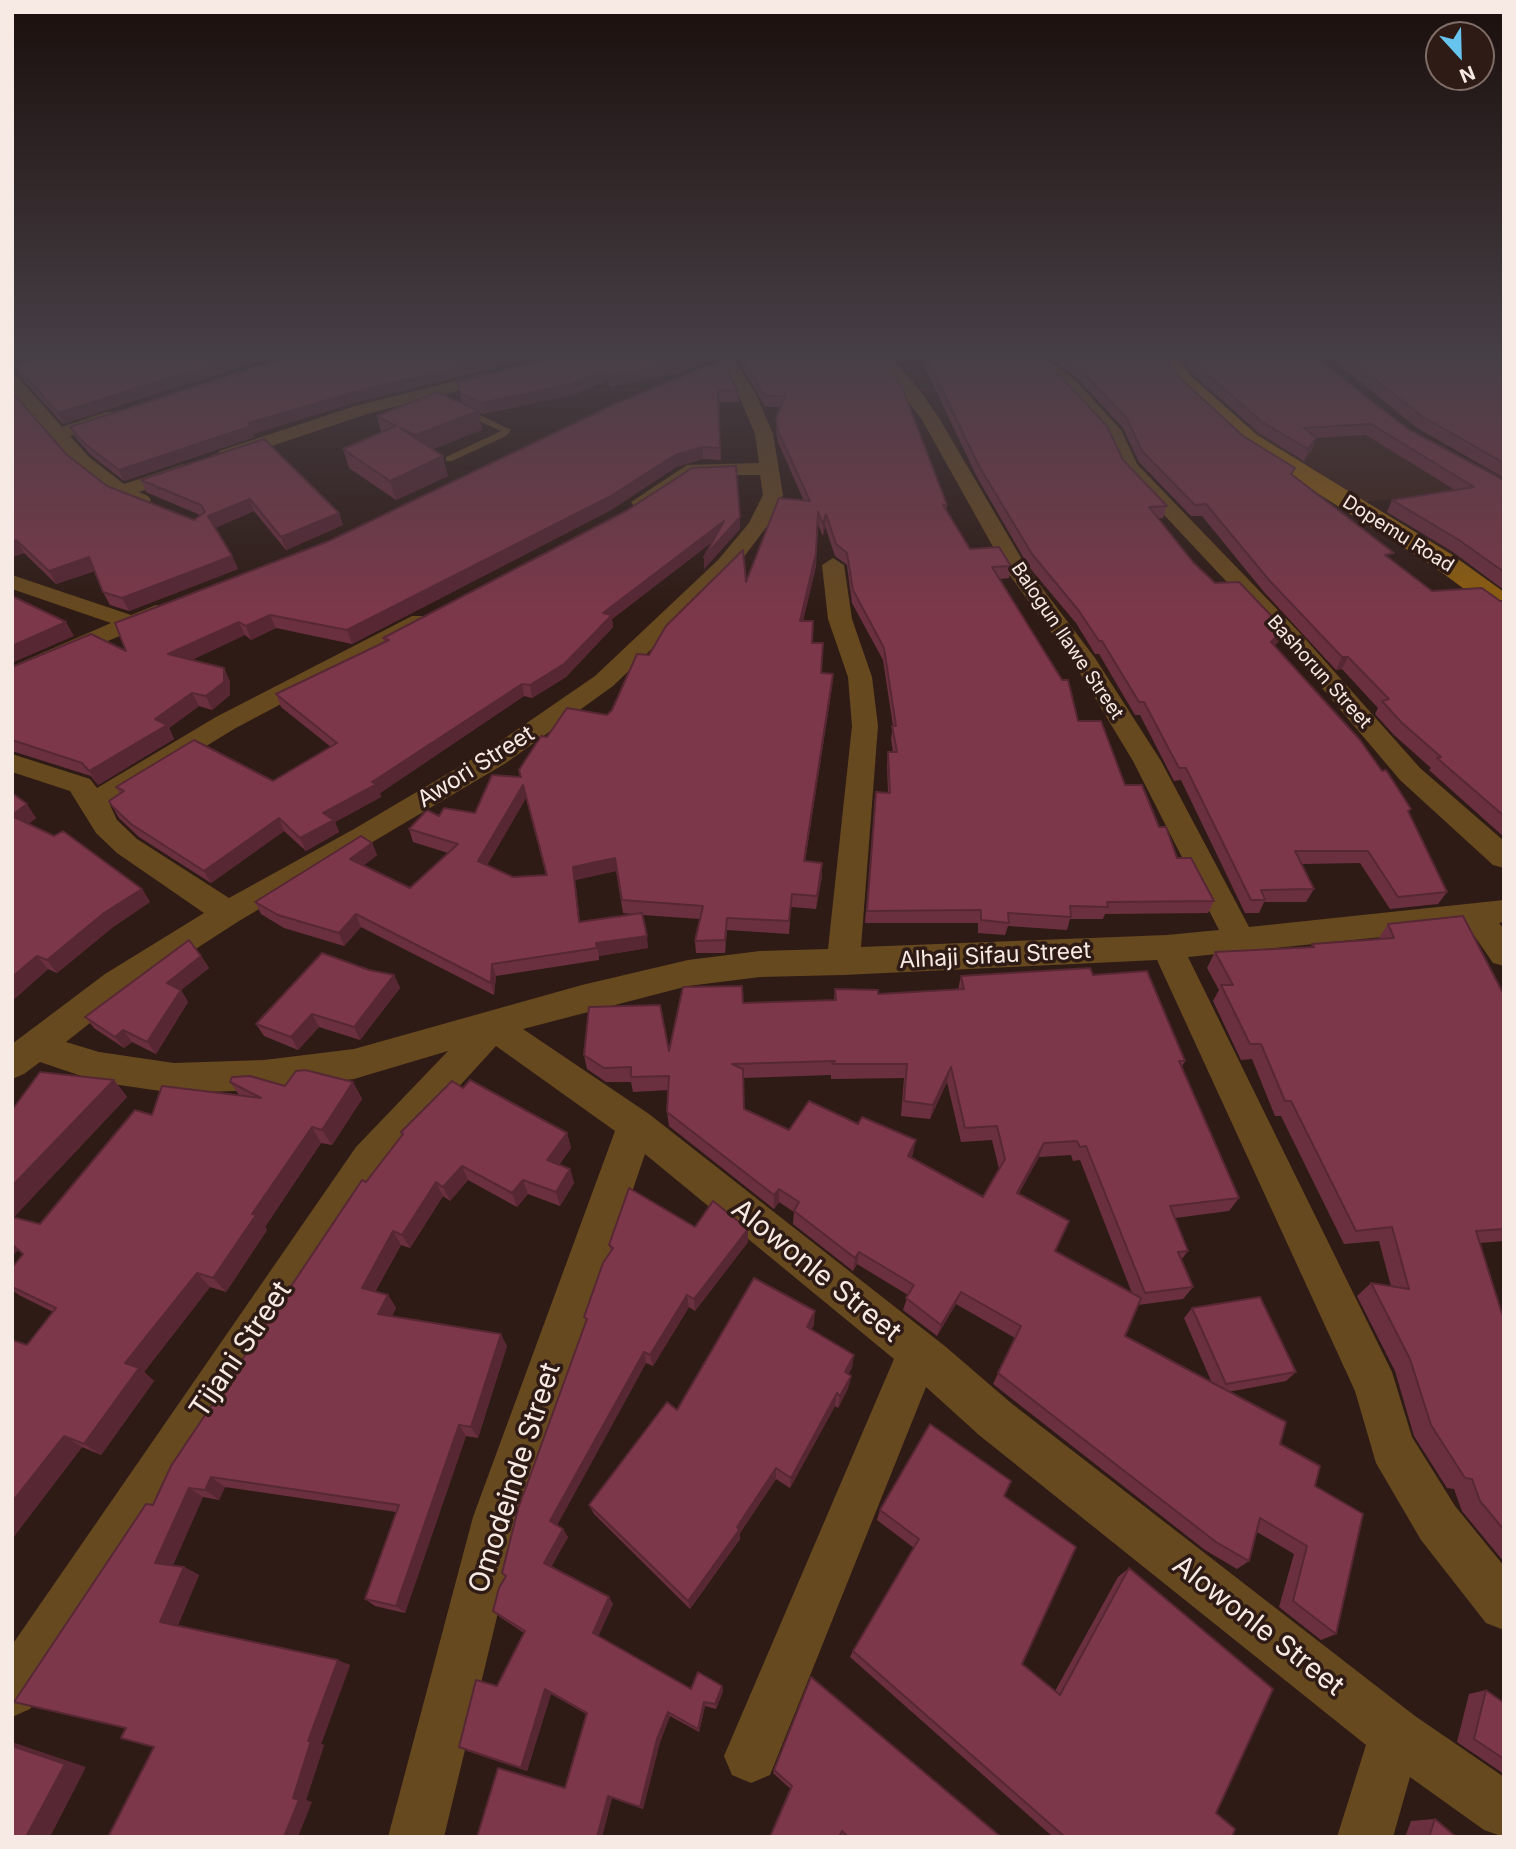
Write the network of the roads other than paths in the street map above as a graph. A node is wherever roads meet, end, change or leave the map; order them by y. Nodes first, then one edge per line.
1 (66, 441) edge
2 (267, 441) edge
3 (487, 441) edge
4 (766, 441) edge
5 (943, 441) edge
6 (1118, 441) edge
7 (1251, 441) edge
8 (449, 459) dead end
9 (771, 469) junction
10 (121, 492) junction
11 (159, 508) edge
12 (619, 516) edge
13 (833, 565) dead end
14 (12, 582) edge
15 (1502, 602) edge
16 (169, 607) edge
17 (443, 608) edge
18 (130, 622) junction
19 (12, 676) edge
20 (12, 763) edge
21 (94, 802) junction
22 (1504, 858) edge
23 (228, 913) junction
24 (1490, 913) edge
25 (1239, 938) junction
26 (1167, 947) junction
27 (1504, 954) edge
28 (843, 963) junction
29 (492, 1026) junction
30 (23, 1055) edge
31 (636, 1125) junction
32 (919, 1354) junction
33 (1504, 1605) edge
34 (12, 1691) edge
35 (1396, 1735) junction
36 (751, 1756) dead end
37 (1504, 1810) edge
38 (416, 1837) edge
39 (1365, 1837) edge

1 - 10 street
2 - 10 street
3 - 8 lane
4 - 9 street, Awori Street
5 - 25 street, Balogun Ilawe Street
6 - 22 street, Bashorun Street
7 - 15 main road, Dopemu Road
9 - 12 street
9 - 23 street, Awori Street
10 - 11 street
13 - 28 street
14 - 18 street
16 - 18 street
17 - 21 street
18 - 19 street
20 - 21 street
21 - 23 street
23 - 30 street, Awori Street
24 - 25 street, Alhaji Sifau Street
24 - 27 street
25 - 26 street, Alhaji Sifau Street
26 - 28 street, Alhaji Sifau Street
26 - 33 street
28 - 29 street, Alhaji Sifau Street
29 - 30 street
29 - 31 street, Alowonle Street
29 - 34 street, Tijani Street
31 - 32 street, Alowonle Street
31 - 38 street, Omodeinde Street
32 - 35 street, Alowonle Street
32 - 36 street
35 - 37 street, Alowonle Street
35 - 39 street

